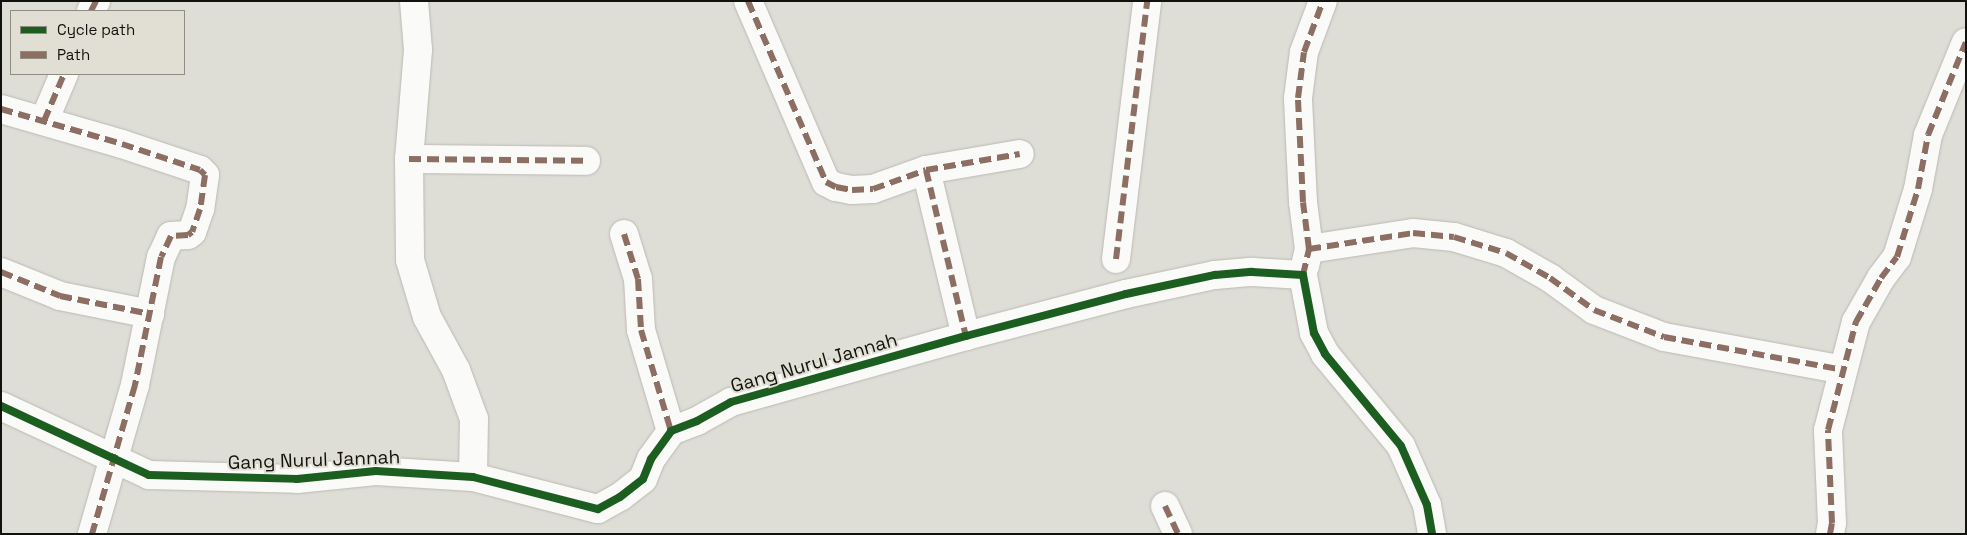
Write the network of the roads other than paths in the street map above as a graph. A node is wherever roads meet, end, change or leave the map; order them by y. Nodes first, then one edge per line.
1 (414, 1) edge
2 (748, 1) edge
3 (1147, 1) edge
4 (1323, 1) edge
5 (1966, 42) edge
6 (64, 75) edge
7 (1, 109) edge
8 (44, 122) junction
9 (1020, 154) dead end
10 (409, 159) junction
11 (586, 161) dead end
12 (926, 170) junction
13 (624, 234) dead end
14 (1116, 259) dead end
15 (1306, 262) junction
16 (1, 272) edge
17 (150, 314) junction
18 (966, 336) junction
19 (1843, 370) junction
20 (1, 406) edge
21 (671, 431) junction
22 (112, 460) junction
23 (473, 476) junction
24 (1166, 506) dead end
25 (92, 534) edge
26 (1178, 534) edge
27 (1432, 534) edge
28 (1830, 534) edge

1 - 10 street
2 - 12 street
3 - 14 street
4 - 15 street
5 - 19 street
6 - 8 street
7 - 8 street
8 - 17 street
9 - 12 street
10 - 11 street
10 - 23 street
12 - 18 street
13 - 21 street
15 - 18 street, Gang Nurul Jannah
15 - 19 street, Gang Nurul Jannah
15 - 27 street
16 - 17 street
17 - 22 street
18 - 21 street, Gang Nurul Jannah
19 - 28 street
20 - 22 street, Gang Nurul Jannah
21 - 23 street, Gang Nurul Jannah
22 - 23 street, Gang Nurul Jannah
22 - 25 street
24 - 26 street

